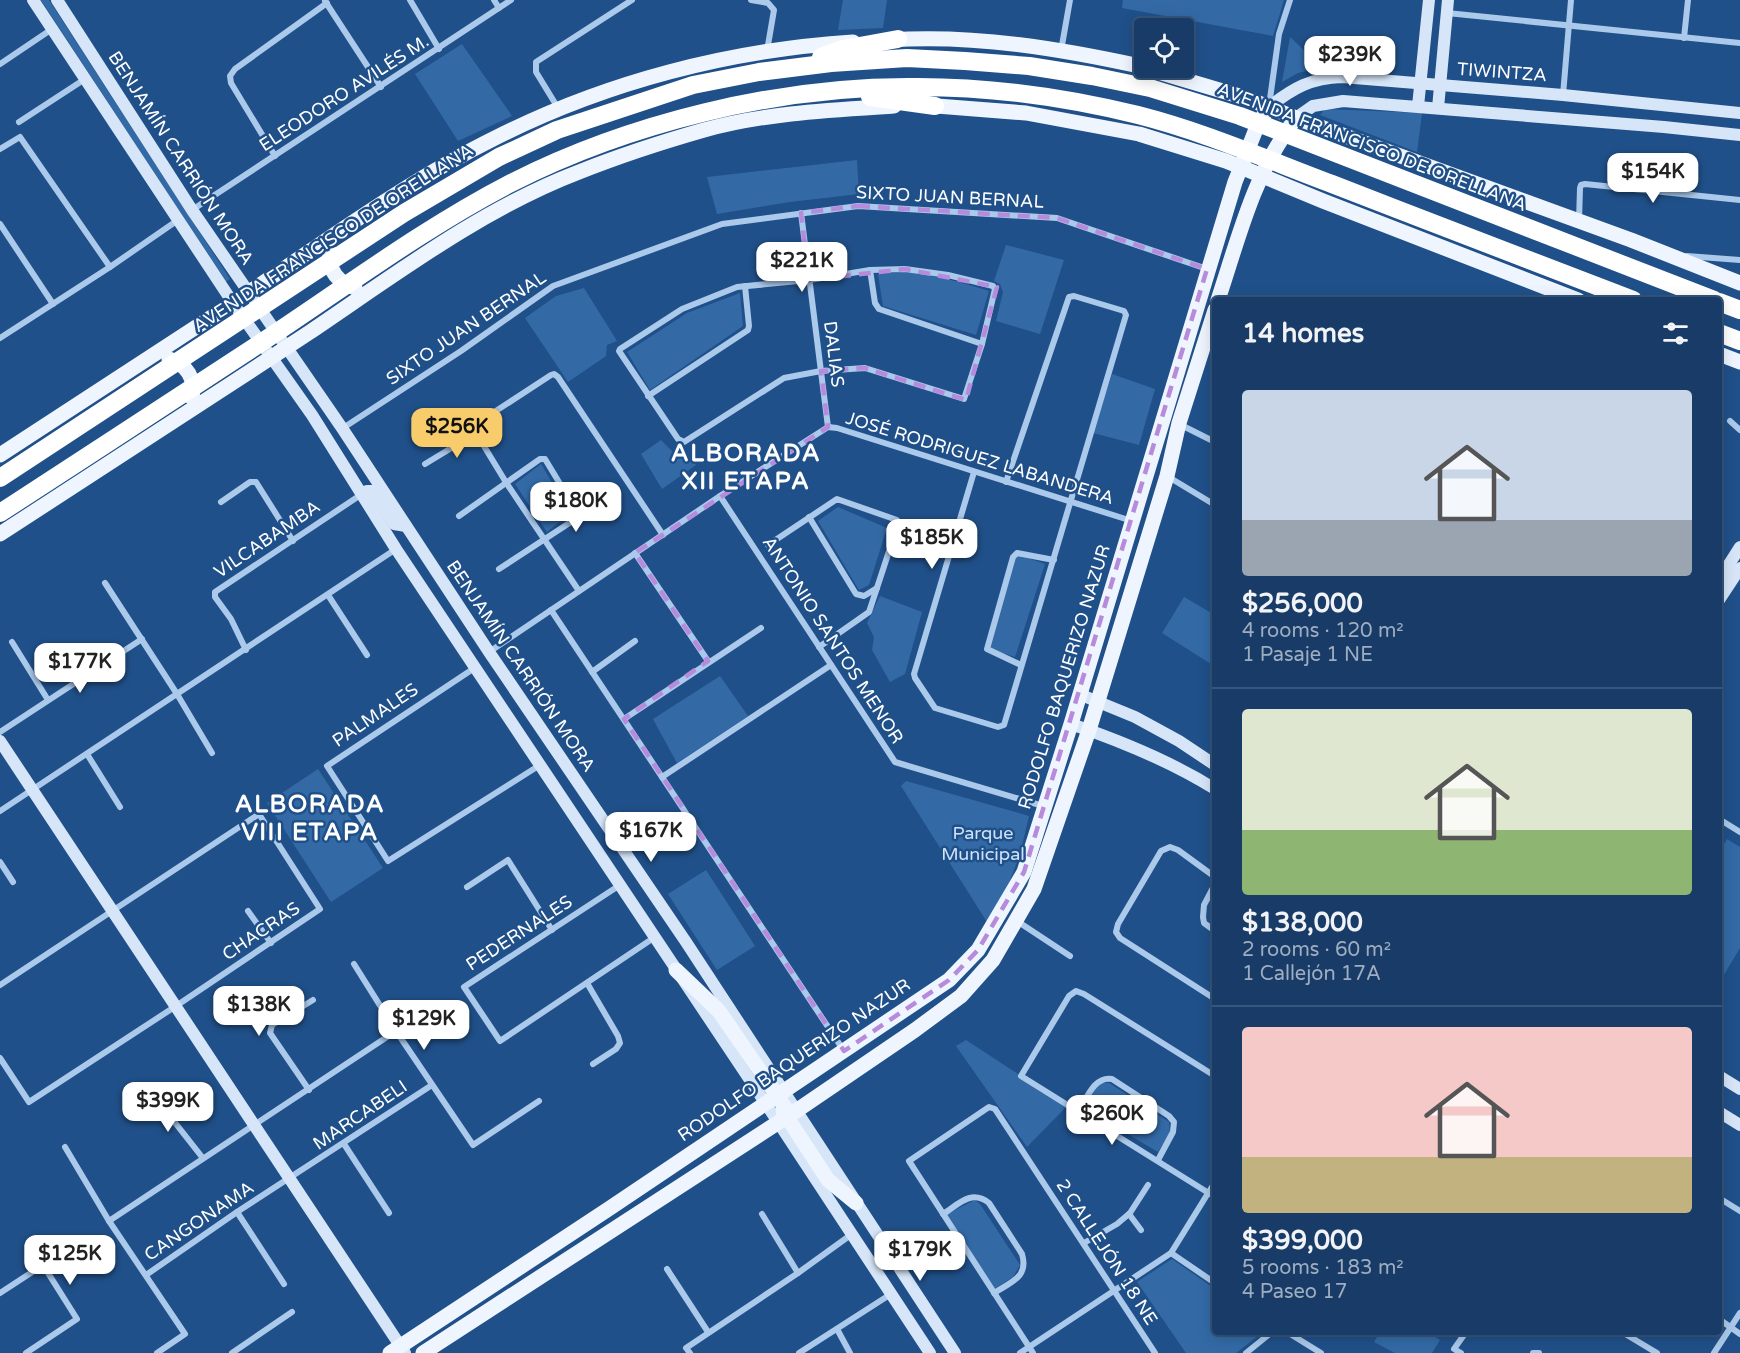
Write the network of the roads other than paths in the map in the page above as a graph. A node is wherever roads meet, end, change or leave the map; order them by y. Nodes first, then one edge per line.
1 (33, 0) edge
2 (57, 0) edge
3 (410, 0) edge
4 (494, 0) edge
5 (511, 0) edge
6 (632, 0) edge
7 (751, 0) edge
8 (1070, 0) edge
9 (1290, 0) edge
10 (1429, 0) edge
11 (1448, 0) edge
12 (1571, 0) edge
13 (1688, 0) edge
14 (326, 2) edge
15 (499, 8) junction
16 (1447, 13) junction
17 (1569, 26) junction
18 (52, 29) junction
19 (1684, 38) junction
20 (898, 39) junction
21 (1740, 43) edge
22 (440, 49) junction
23 (767, 51) junction
24 (1061, 52) junction
25 (0, 64) edge
26 (1134, 66) edge
27 (789, 68) junction
28 (1180, 78) edge
29 (85, 79) junction
30 (1421, 83) junction
31 (1440, 86) junction
32 (381, 87) junction
33 (833, 92) junction
34 (1563, 95) junction
35 (935, 106) junction
36 (1418, 106) junction
37 (1269, 107) junction
38 (1438, 108) junction
39 (558, 109) junction
40 (1740, 113) edge
41 (1296, 118) junction
42 (19, 122) dead end
43 (1258, 124) junction
44 (1284, 134) junction
45 (1740, 135) edge
46 (0, 149) edge
47 (275, 156) junction
48 (1243, 158) junction
49 (1265, 167) junction
50 (1740, 200) edge
51 (192, 210) junction
52 (801, 213) junction
53 (178, 220) junction
54 (1579, 221) junction
55 (0, 224) edge
56 (338, 233) junction
57 (1670, 255) junction
58 (1740, 261) edge
59 (110, 267) junction
60 (1207, 269) junction
61 (870, 270) junction
62 (809, 280) junction
63 (1740, 283) edge
64 (380, 285) junction
65 (745, 286) junction
66 (249, 293) junction
67 (1219, 297) edge
68 (1571, 297) edge
69 (1625, 297) edge
70 (1706, 297) edge
71 (233, 303) junction
72 (1722, 303) edge
73 (53, 304) junction
74 (1740, 310) edge
75 (1212, 319) edge
76 (1722, 334) edge
77 (0, 338) edge
78 (1740, 341) edge
79 (982, 344) junction
80 (286, 347) junction
81 (1722, 355) edge
82 (270, 358) junction
83 (147, 359) junction
84 (1740, 362) edge
85 (821, 371) junction
86 (648, 396) junction
87 (182, 416) junction
88 (1730, 421) dead end
89 (1179, 423) junction
90 (828, 427) junction
91 (342, 428) junction
92 (1740, 430) edge
93 (477, 433) junction
94 (1212, 440) edge
95 (327, 441) junction
96 (0, 455) edge
97 (425, 464) dead end
98 (370, 471) junction
99 (974, 472) junction
100 (1167, 476) junction
101 (0, 478) edge
102 (1006, 482) junction
103 (507, 484) junction
104 (362, 494) junction
105 (720, 496) junction
106 (1070, 501) junction
107 (221, 502) dead end
108 (1212, 503) edge
109 (0, 513) edge
110 (459, 516) dead end
111 (809, 518) junction
112 (1132, 522) junction
113 (406, 526) junction
114 (0, 534) edge
115 (663, 535) junction
116 (544, 540) junction
117 (293, 541) junction
118 (768, 545) dead end
119 (1740, 547) edge
120 (396, 549) junction
121 (635, 553) junction
122 (1054, 560) junction
123 (1740, 568) edge
124 (499, 569) dead end
125 (1722, 575) edge
126 (105, 583) dead end
127 (878, 587) junction
128 (579, 591) junction
129 (328, 595) junction
130 (1722, 595) edge
131 (551, 610) junction
132 (761, 628) dead end
133 (142, 639) junction
134 (635, 641) dead end
135 (12, 642) dead end
136 (819, 647) junction
137 (246, 650) junction
138 (489, 652) junction
139 (367, 654) dead end
140 (708, 661) junction
141 (831, 665) junction
142 (1021, 665) junction
143 (476, 667) junction
144 (592, 672) junction
145 (177, 694) junction
146 (1079, 694) junction
147 (48, 699) junction
148 (1098, 702) junction
149 (624, 719) junction
150 (1071, 724) junction
151 (1089, 730) junction
152 (0, 732) edge
153 (0, 741) edge
154 (212, 753) dead end
155 (87, 754) junction
156 (1212, 763) edge
157 (541, 765) junction
158 (662, 777) junction
159 (1212, 787) edge
160 (33, 789) junction
161 (1044, 806) junction
162 (120, 807) dead end
163 (0, 811) edge
164 (1722, 821) edge
165 (1740, 832) edge
166 (0, 862) edge
167 (1212, 875) edge
168 (13, 882) dead end
169 (621, 885) junction
170 (467, 887) dead end
171 (1212, 892) edge
172 (634, 905) junction
173 (112, 910) junction
174 (248, 911) dead end
175 (1017, 921) junction
176 (1212, 929) edge
177 (552, 930) junction
178 (655, 937) junction
179 (686, 942) junction
180 (271, 943) junction
181 (1070, 956) dead end
182 (354, 964) dead end
183 (676, 970) joint
184 (586, 983) junction
185 (0, 985) edge
186 (1212, 997) edge
187 (313, 1000) dead end
188 (176, 1006) junction
189 (396, 1031) junction
190 (844, 1051) junction
191 (0, 1058) edge
192 (593, 1064) dead end
193 (1212, 1074) edge
194 (1722, 1078) edge
195 (432, 1085) junction
196 (1740, 1089) edge
197 (309, 1090) junction
198 (158, 1101) dead end
199 (539, 1101) dead end
200 (781, 1107) junction
201 (1079, 1111) junction
202 (1722, 1114) edge
203 (254, 1124) junction
204 (1740, 1125) edge
205 (344, 1144) junction
206 (64, 1147) dead end
207 (202, 1157) junction
208 (1158, 1160) junction
209 (290, 1179) junction
210 (1148, 1185) dead end
211 (1212, 1187) edge
212 (1208, 1193) junction
213 (1212, 1195) edge
214 (1722, 1200) edge
215 (856, 1203) joint
216 (1740, 1211) edge
217 (237, 1212) junction
218 (389, 1213) dead end
219 (762, 1214) dead end
220 (943, 1214) junction
221 (1129, 1214) junction
222 (109, 1221) junction
223 (1141, 1230) dead end
224 (852, 1234) junction
225 (1084, 1243) junction
226 (1171, 1253) junction
227 (891, 1256) junction
228 (667, 1269) dead end
229 (798, 1273) junction
230 (146, 1275) junction
231 (1212, 1281) edge
232 (284, 1284) dead end
233 (1114, 1290) junction
234 (0, 1293) edge
235 (994, 1293) junction
236 (891, 1294) junction
237 (292, 1312) dead end
238 (1740, 1313) edge
239 (1722, 1321) edge
240 (937, 1326) junction
241 (1730, 1328) junction
242 (837, 1329) junction
243 (708, 1332) junction
244 (1740, 1334) edge
245 (1268, 1335) edge
246 (1292, 1335) edge
247 (1465, 1335) edge
248 (1627, 1335) edge
249 (1031, 1350) edge
250 (398, 1351) edge
251 (26, 1353) edge
252 (157, 1353) edge
253 (232, 1353) edge
254 (423, 1353) edge
255 (690, 1353) edge
256 (799, 1353) edge
257 (850, 1353) edge
258 (930, 1353) edge
259 (955, 1353) edge
260 (1020, 1353) edge
261 (1155, 1353) edge
262 (1246, 1353) edge
263 (1321, 1353) edge
264 (1461, 1353) edge
265 (1533, 1353) edge
266 (1539, 1353) edge
267 (1657, 1353) edge
268 (1714, 1353) edge

1 - 18 main road, BENJAMÍN CARRIÓN MORA
2 - 51 main road, BENJAMÍN CARRIÓN MORA
3 - 22 street
4 - 15 street
5 - 15 street, ELEODORO AVILÉS M.
6 - 39 street
7 - 23 street
8 - 24 street
9 - 37 street
10 - 30 main road
11 - 16 main road
12 - 17 street
13 - 19 street
14 - 32 street
14 - 47 street
15 - 22 street, ELEODORO AVILÉS M.
16 - 17 street
16 - 31 main road
17 - 19 street
17 - 34 street
18 - 25 street
18 - 29 main road, BENJAMÍN CARRIÓN MORA
19 - 21 street
20 - 23 main road, AVENIDA FRANCISCO DE ORELLANA
20 - 24 main road, AVENIDA FRANCISCO DE ORELLANA
20 - 27 highway
22 - 32 street, ELEODORO AVILÉS M.
23 - 39 main road, AVENIDA FRANCISCO DE ORELLANA
24 - 26 main road, AVENIDA FRANCISCO DE ORELLANA
27 - 43 highway, AVENIDA FRANCISCO DE ORELLANA
27 - 101 highway, AVENIDA FRANCISCO DE ORELLANA
28 - 37 main road, AVENIDA FRANCISCO DE ORELLANA
29 - 42 street
29 - 53 main road, BENJAMÍN CARRIÓN MORA
30 - 31 main road, TIWINTZA
30 - 36 main road
30 - 37 main road, TIWINTZA
31 - 34 main road, TIWINTZA
31 - 38 main road
32 - 47 street, ELEODORO AVILÉS M.
33 - 35 highway
33 - 48 highway
33 - 109 highway
34 - 40 main road, TIWINTZA
35 - 48 main road
35 - 64 main road
36 - 38 main road
36 - 41 main road
37 - 41 main road, AVENIDA FRANCISCO DE ORELLANA
37 - 43 main road, RODOLFO BAQUERIZO NAZUR
38 - 45 main road
39 - 56 main road, AVENIDA FRANCISCO DE ORELLANA
41 - 44 main road
41 - 54 main road, AVENIDA FRANCISCO DE ORELLANA
43 - 44 highway, AVENIDA FRANCISCO DE ORELLANA
43 - 48 main road, RODOLFO BAQUERIZO NAZUR
44 - 49 main road
44 - 70 highway, AVENIDA FRANCISCO DE ORELLANA
46 - 59 street
47 - 51 street, ELEODORO AVILÉS M.
48 - 49 highway
48 - 60 main road, RODOLFO BAQUERIZO NAZUR
49 - 67 main road
49 - 68 main road
49 - 69 highway
50 - 54 street
51 - 66 main road, BENJAMÍN CARRIÓN MORA
52 - 60 street, SIXTO JUAN BERNAL
52 - 62 street, DALIAS
52 - 91 street, SIXTO JUAN BERNAL
53 - 59 street
53 - 71 main road, BENJAMÍN CARRIÓN MORA
54 - 57 main road, AVENIDA FRANCISCO DE ORELLANA
55 - 73 street
56 - 64 main road
56 - 66 main road, AVENIDA FRANCISCO DE ORELLANA
57 - 58 street
57 - 63 main road, AVENIDA FRANCISCO DE ORELLANA
59 - 73 street
60 - 112 main road, RODOLFO BAQUERIZO NAZUR
61 - 62 street
61 - 79 street
61 - 79 street
62 - 65 street
62 - 85 street, DALIAS
64 - 80 main road
65 - 86 street
65 - 86 street
66 - 80 main road, BENJAMÍN CARRIÓN MORA
71 - 82 main road, BENJAMÍN CARRIÓN MORA
71 - 83 main road, AVENIDA FRANCISCO DE ORELLANA
72 - 74 highway
73 - 77 street
75 - 89 main road, RODOLFO BAQUERIZO NAZUR
76 - 78 highway
79 - 85 street
80 - 82 main road
80 - 91 main road, BENJAMÍN CARRIÓN MORA
81 - 84 main road
82 - 87 main road
82 - 95 main road, BENJAMÍN CARRIÓN MORA
83 - 87 main road
83 - 96 main road, AVENIDA FRANCISCO DE ORELLANA
85 - 86 street
85 - 90 street, DALIAS
87 - 114 main road
88 - 92 street
89 - 94 street
89 - 100 main road, RODOLFO BAQUERIZO NAZUR
90 - 99 street, JOSÉ RODRIGUEZ LABANDERA
90 - 105 street, JOSÉ RODRIGUEZ LABANDERA
91 - 98 main road, BENJAMÍN CARRIÓN MORA
93 - 97 street
93 - 103 street
93 - 115 street
95 - 98 main road
95 - 104 main road, BENJAMÍN CARRIÓN MORA
98 - 113 main road, BENJAMÍN CARRIÓN MORA
99 - 102 street, JOSÉ RODRIGUEZ LABANDERA
99 - 142 street
100 - 108 street
100 - 148 main road, RODOLFO BAQUERIZO NAZUR
102 - 106 street, JOSÉ RODRIGUEZ LABANDERA
102 - 106 street
103 - 110 street
103 - 116 street
103 - 116 street
104 - 113 main road
104 - 117 street, VILCABAMBA
104 - 120 main road, BENJAMÍN CARRIÓN MORA
105 - 115 street, JOSÉ RODRIGUEZ LABANDERA
105 - 136 street, ANTONIO SANTOS MENOR
106 - 112 street, JOSÉ RODRIGUEZ LABANDERA
106 - 122 street
107 - 117 street
111 - 118 street
111 - 127 street
111 - 127 street
112 - 146 main road, RODOLFO BAQUERIZO NAZUR
113 - 138 main road, BENJAMÍN CARRIÓN MORA
115 - 121 street, JOSÉ RODRIGUEZ LABANDERA
116 - 124 street
116 - 128 street
117 - 137 street, VILCABAMBA
119 - 125 main road
120 - 129 street
120 - 143 main road, BENJAMÍN CARRIÓN MORA
121 - 128 street, JOSÉ RODRIGUEZ LABANDERA
121 - 140 street
122 - 142 street
122 - 142 street
123 - 130 main road
126 - 133 street
127 - 136 street
128 - 131 street, JOSÉ RODRIGUEZ LABANDERA
129 - 137 street
129 - 139 street
131 - 138 street, JOSÉ RODRIGUEZ LABANDERA
131 - 144 street
132 - 140 street
133 - 145 street
133 - 147 street
134 - 144 street
135 - 147 street
136 - 141 street, ANTONIO SANTOS MENOR
137 - 145 street
138 - 179 main road, BENJAMÍN CARRIÓN MORA
140 - 149 street
141 - 158 street
141 - 161 street, ANTONIO SANTOS MENOR
143 - 157 main road, BENJAMÍN CARRIÓN MORA
143 - 157 street, PALMALES
144 - 149 street
145 - 154 street
145 - 155 street
146 - 148 main road
146 - 150 main road, RODOLFO BAQUERIZO NAZUR
147 - 152 street
148 - 151 main road, RODOLFO BAQUERIZO NAZUR
148 - 156 main road
149 - 158 street
150 - 151 main road
150 - 161 main road, RODOLFO BAQUERIZO NAZUR
151 - 159 main road
151 - 175 main road, RODOLFO BAQUERIZO NAZUR
153 - 160 main road
155 - 160 street
155 - 162 street
157 - 169 main road, BENJAMÍN CARRIÓN MORA
158 - 190 street
160 - 163 street
160 - 173 main road
161 - 190 main road, RODOLFO BAQUERIZO NAZUR
164 - 165 street
166 - 168 street
167 - 186 street
169 - 172 main road, BENJAMÍN CARRIÓN MORA
169 - 177 street, PEDERNALES
170 - 177 street
171 - 176 street
172 - 178 main road, BENJAMÍN CARRIÓN MORA
172 - 179 main road
173 - 180 street, CHACRAS
173 - 185 street, CHACRAS
173 - 188 main road
174 - 180 street
175 - 181 street
175 - 200 main road, RODOLFO BAQUERIZO NAZUR
177 - 184 street, PEDERNALES
178 - 183 main road, BENJAMÍN CARRIÓN MORA
178 - 184 street, PEDERNALES
179 - 200 main road, BENJAMÍN CARRIÓN MORA
180 - 188 street, CHACRAS
182 - 189 street, MARCABELI
183 - 200 main road
184 - 192 street
187 - 197 street
188 - 191 street, CHACRAS
188 - 203 main road
189 - 195 street, MARCABELI
189 - 197 street
190 - 200 main road, RODOLFO BAQUERIZO NAZUR
193 - 201 street
194 - 196 main road
195 - 199 street
195 - 205 street, MARCABELI
197 - 203 street
198 - 207 street
200 - 215 main road
200 - 224 main road, BENJAMÍN CARRIÓN MORA
200 - 250 main road, RODOLFO BAQUERIZO NAZUR
200 - 254 main road, RODOLFO BAQUERIZO NAZUR
201 - 208 street
201 - 208 street
202 - 204 main road
203 - 207 street
203 - 209 main road
205 - 209 street, MARCABELI
205 - 218 street
206 - 222 street, CANGONAMA
207 - 222 street
208 - 212 street
209 - 217 street, CANGONAMA
209 - 250 main road
210 - 221 street
211 - 212 street
212 - 213 street
212 - 226 street
214 - 216 street
215 - 227 main road
217 - 230 street, CANGONAMA
217 - 232 street
219 - 229 street
220 - 225 street, 2 CALLEJÓN 18 NE
220 - 235 street
220 - 235 street
221 - 223 street
221 - 225 street
222 - 230 street, CANGONAMA
224 - 227 main road
224 - 229 street
224 - 236 main road, BENJAMÍN CARRIÓN MORA
225 - 233 street, 2 CALLEJÓN 18 NE
226 - 231 street
226 - 233 street
227 - 240 main road
228 - 243 street
229 - 243 street
230 - 252 street
233 - 249 street
233 - 261 street, 2 CALLEJÓN 18 NE
234 - 251 street
235 - 249 street
236 - 240 main road
236 - 242 street
236 - 258 main road, BENJAMÍN CARRIÓN MORA
237 - 253 street
238 - 241 street
239 - 241 street
240 - 259 main road
241 - 244 street
241 - 268 street
242 - 256 street
242 - 257 street
243 - 255 street
245 - 262 street
246 - 263 street
247 - 264 street
248 - 267 street
249 - 260 street
265 - 266 street

